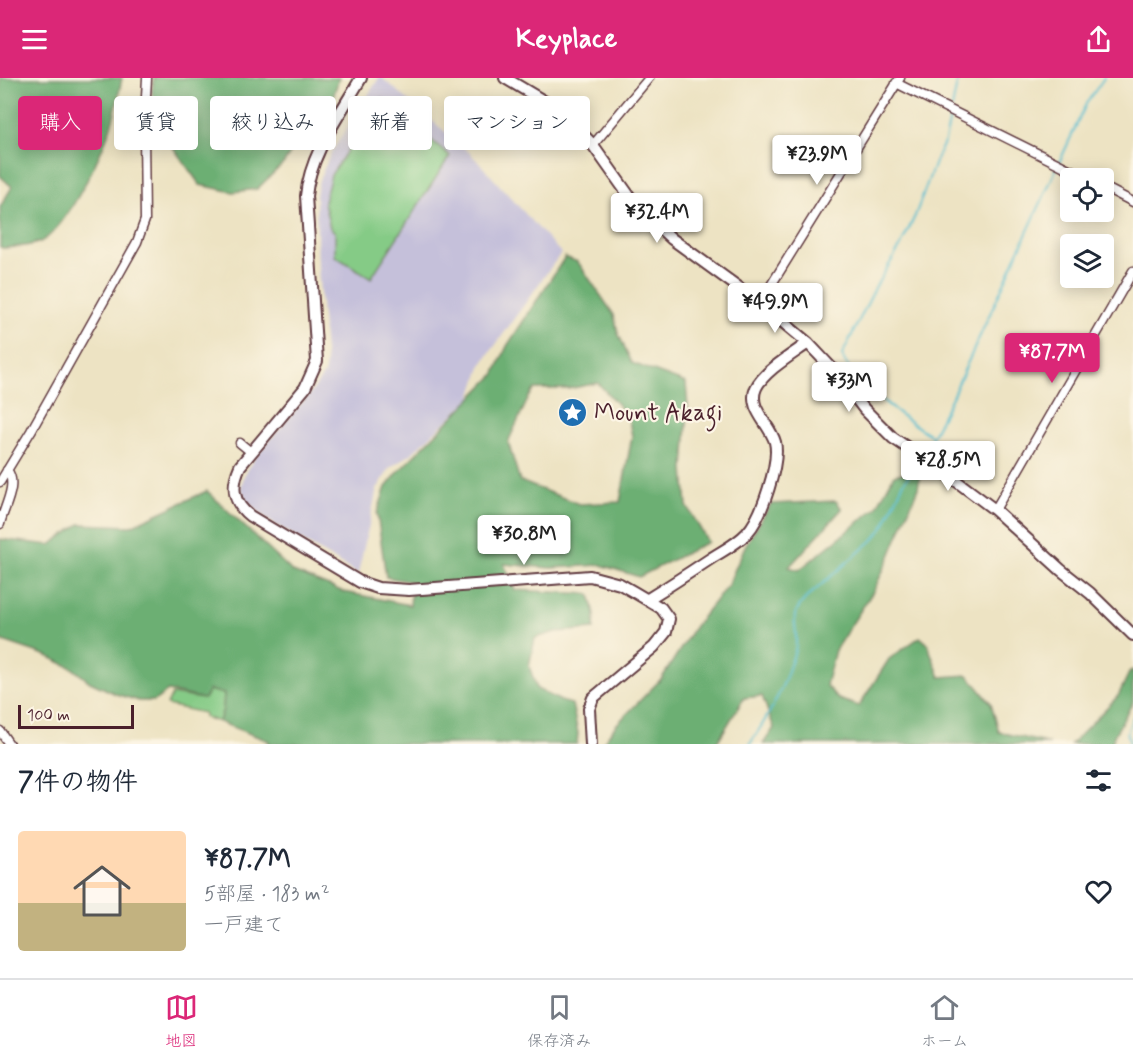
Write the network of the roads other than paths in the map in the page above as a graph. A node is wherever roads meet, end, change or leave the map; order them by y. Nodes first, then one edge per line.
1 (147, 78) edge
2 (361, 78) edge
3 (505, 78) edge
4 (649, 78) edge
5 (898, 81) edge
6 (593, 145) junction
7 (1067, 168) edge
8 (1114, 193) edge
9 (1133, 202) edge
10 (1133, 271) edge
11 (760, 303) junction
12 (808, 343) junction
13 (240, 443) dead end
14 (251, 452) junction
15 (8, 470) junction
16 (0, 482) edge
17 (994, 510) junction
18 (0, 524) edge
19 (648, 599) junction
20 (1133, 636) edge
21 (0, 731) edge
22 (9, 744) edge
23 (591, 744) edge

1 - 15 street
2 - 14 street
3 - 6 street
4 - 6 street
5 - 7 street
5 - 11 street
6 - 11 street
8 - 9 street
10 - 17 street
11 - 12 street
12 - 17 street
12 - 19 street
13 - 14 street
14 - 19 street
15 - 16 street
15 - 18 street
17 - 20 street
19 - 23 street
21 - 22 street

